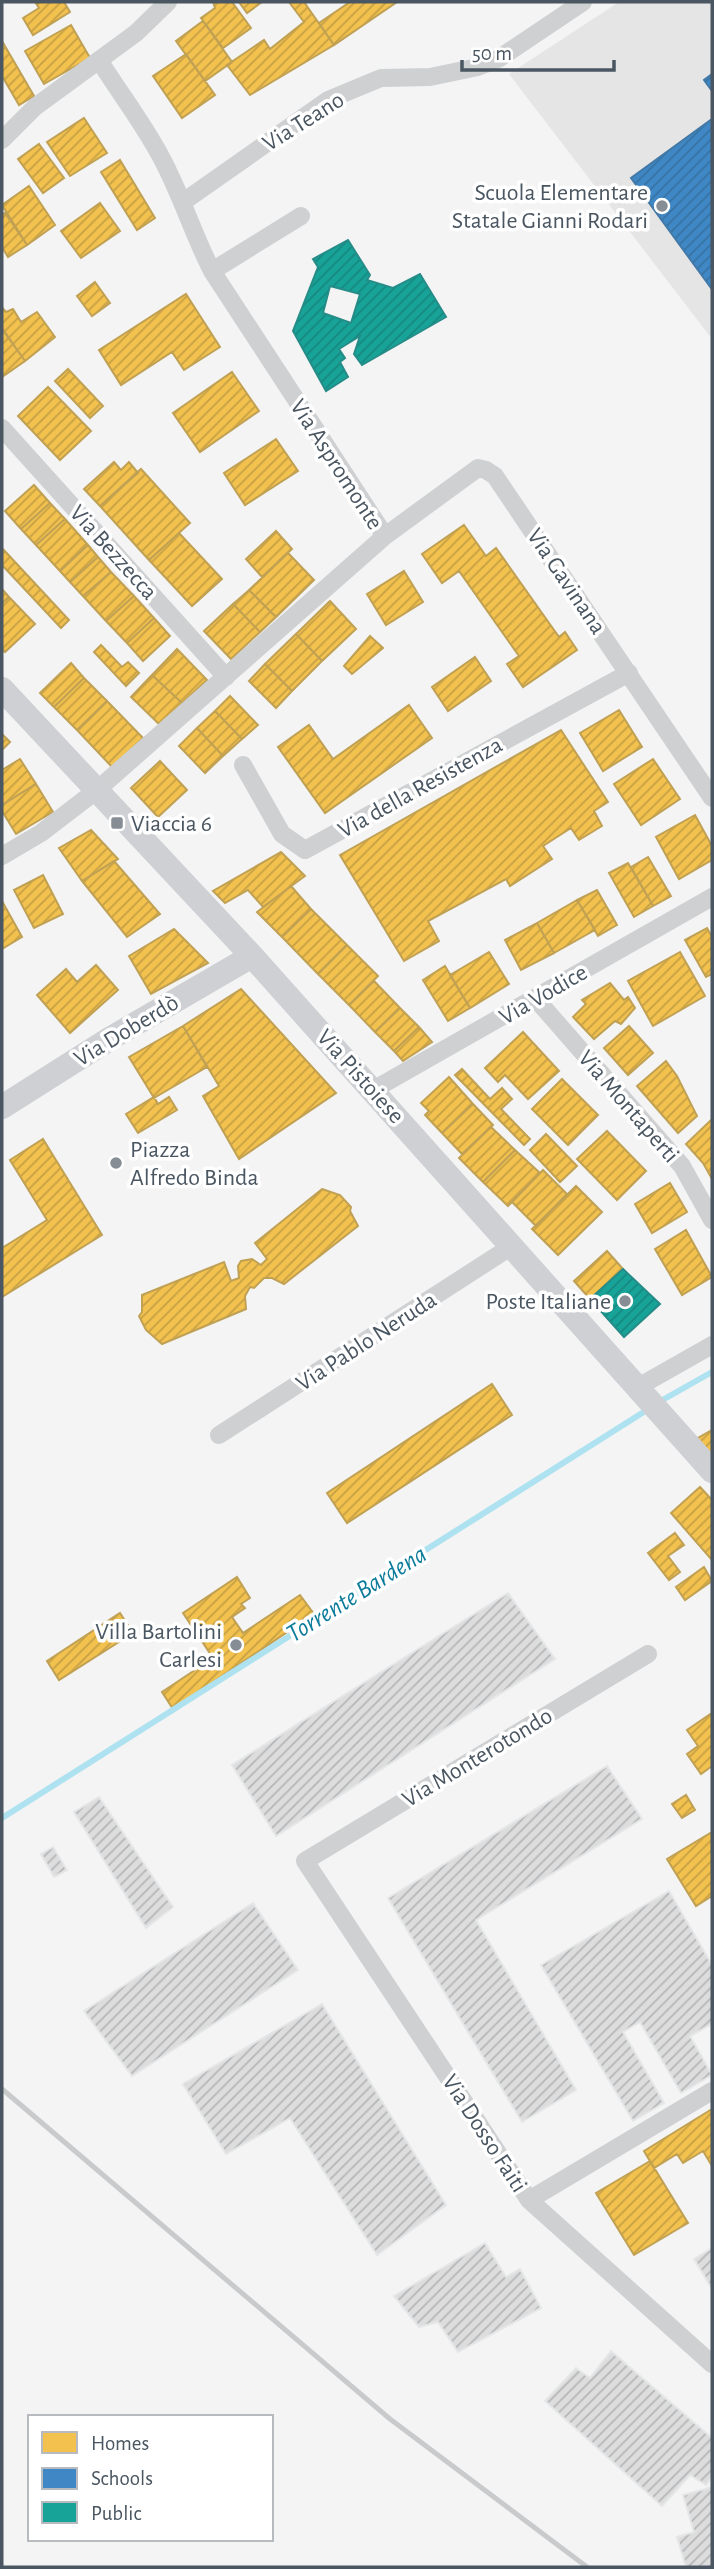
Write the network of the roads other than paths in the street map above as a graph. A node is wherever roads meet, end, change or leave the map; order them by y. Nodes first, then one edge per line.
1 (169, 2) edge
2 (583, 2) edge
3 (99, 60) junction
4 (2, 140) edge
5 (183, 202) junction
6 (301, 216) dead end
7 (212, 271) junction
8 (2, 428) edge
9 (385, 536) junction
10 (629, 673) junction
11 (226, 677) junction
12 (2, 689) edge
13 (243, 765) dead end
14 (97, 790) junction
15 (712, 798) edge
16 (2, 856) edge
17 (712, 897) edge
18 (252, 956) junction
19 (536, 999) junction
20 (373, 1090) junction
21 (2, 1107) edge
22 (712, 1220) edge
23 (512, 1246) junction
24 (712, 1345) edge
25 (642, 1393) junction
26 (219, 1434) dead end
27 (712, 1471) edge
28 (648, 1654) dead end
29 (305, 1861) joint
30 (712, 2091) edge
31 (529, 2200) junction
32 (712, 2364) edge

1 - 3 street
2 - 5 street, Via Teano
3 - 4 street
3 - 5 street, Via Aspromonte
5 - 7 street, Via Aspromonte
6 - 7 street
7 - 9 street, Via Aspromonte
8 - 11 street, Via Bezzecca
9 - 10 street, Via Gavinana
9 - 11 street, Via Aspromonte
10 - 13 street, Via della Resistenza
10 - 15 street, Via Gavinana
11 - 14 street, Via Aspromonte
12 - 14 main road, Via Pistoiese
14 - 16 street, Via Aspromonte
14 - 18 main road, Via Pistoiese
17 - 19 street, Via Vodice
18 - 20 main road, Via Pistoiese
18 - 21 main road, Via Doberdò
19 - 20 street, Via Vodice
19 - 22 street, Via Montaperti
20 - 23 main road, Via Pistoiese
23 - 25 main road, Via Pistoiese
23 - 26 street, Via Pablo Neruda
24 - 25 street
25 - 27 main road, Via Pistoiese
28 - 29 street, Via Monterotondo
29 - 31 street, Via Dosso Faiti
30 - 31 street
31 - 32 street, Via Dosso Faiti

